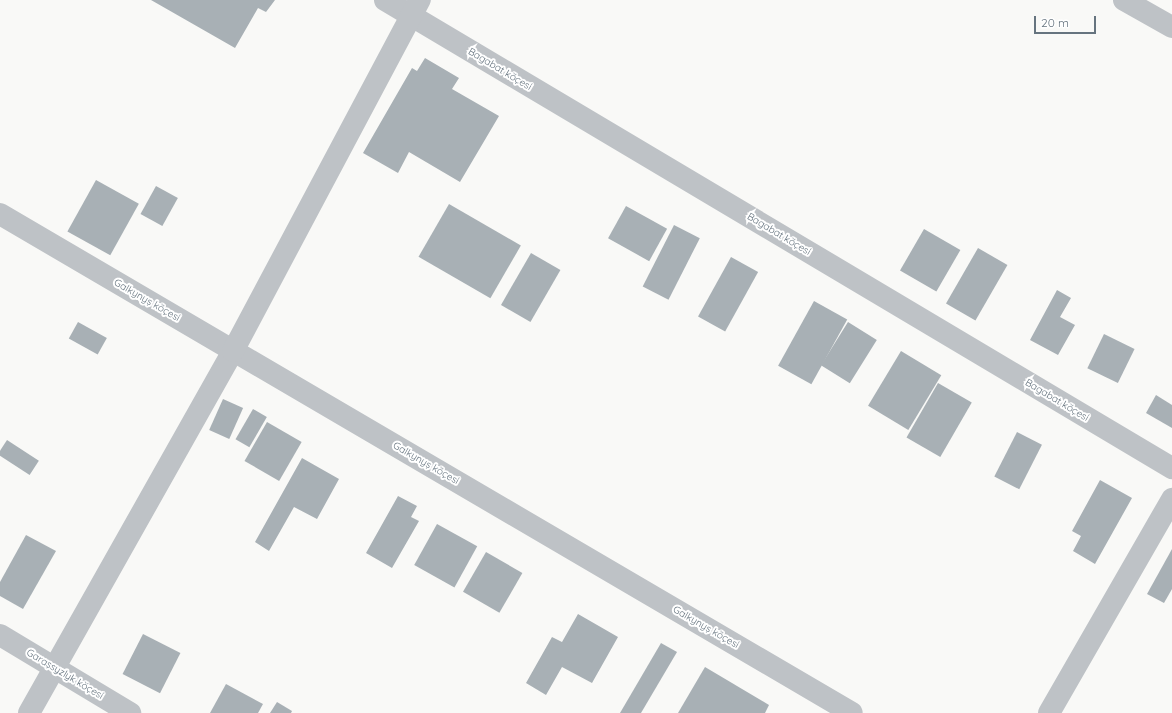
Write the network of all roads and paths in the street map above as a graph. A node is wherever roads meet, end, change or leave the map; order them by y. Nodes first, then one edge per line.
1 (385, 0) edge
2 (1124, 0) edge
3 (416, 8) edge
4 (1172, 27) edge
5 (0, 214) edge
6 (233, 351) junction
7 (1172, 468) edge
8 (1172, 499) edge
9 (0, 635) edge
10 (54, 668) junction
11 (29, 713) edge
12 (130, 713) edge
13 (852, 713) edge
14 (1049, 713) edge

1 - 3 street, Bagabat köçesi
2 - 4 street
3 - 6 street
3 - 7 street, Bagabat köçesi
5 - 6 street, Galkynyş köçesi
6 - 10 street
6 - 13 street, Galkynyş köçesi
8 - 14 street
9 - 10 street, Garaşsyzlyk köçesi
10 - 11 street
10 - 12 street, Garaşsyzlyk köçesi

